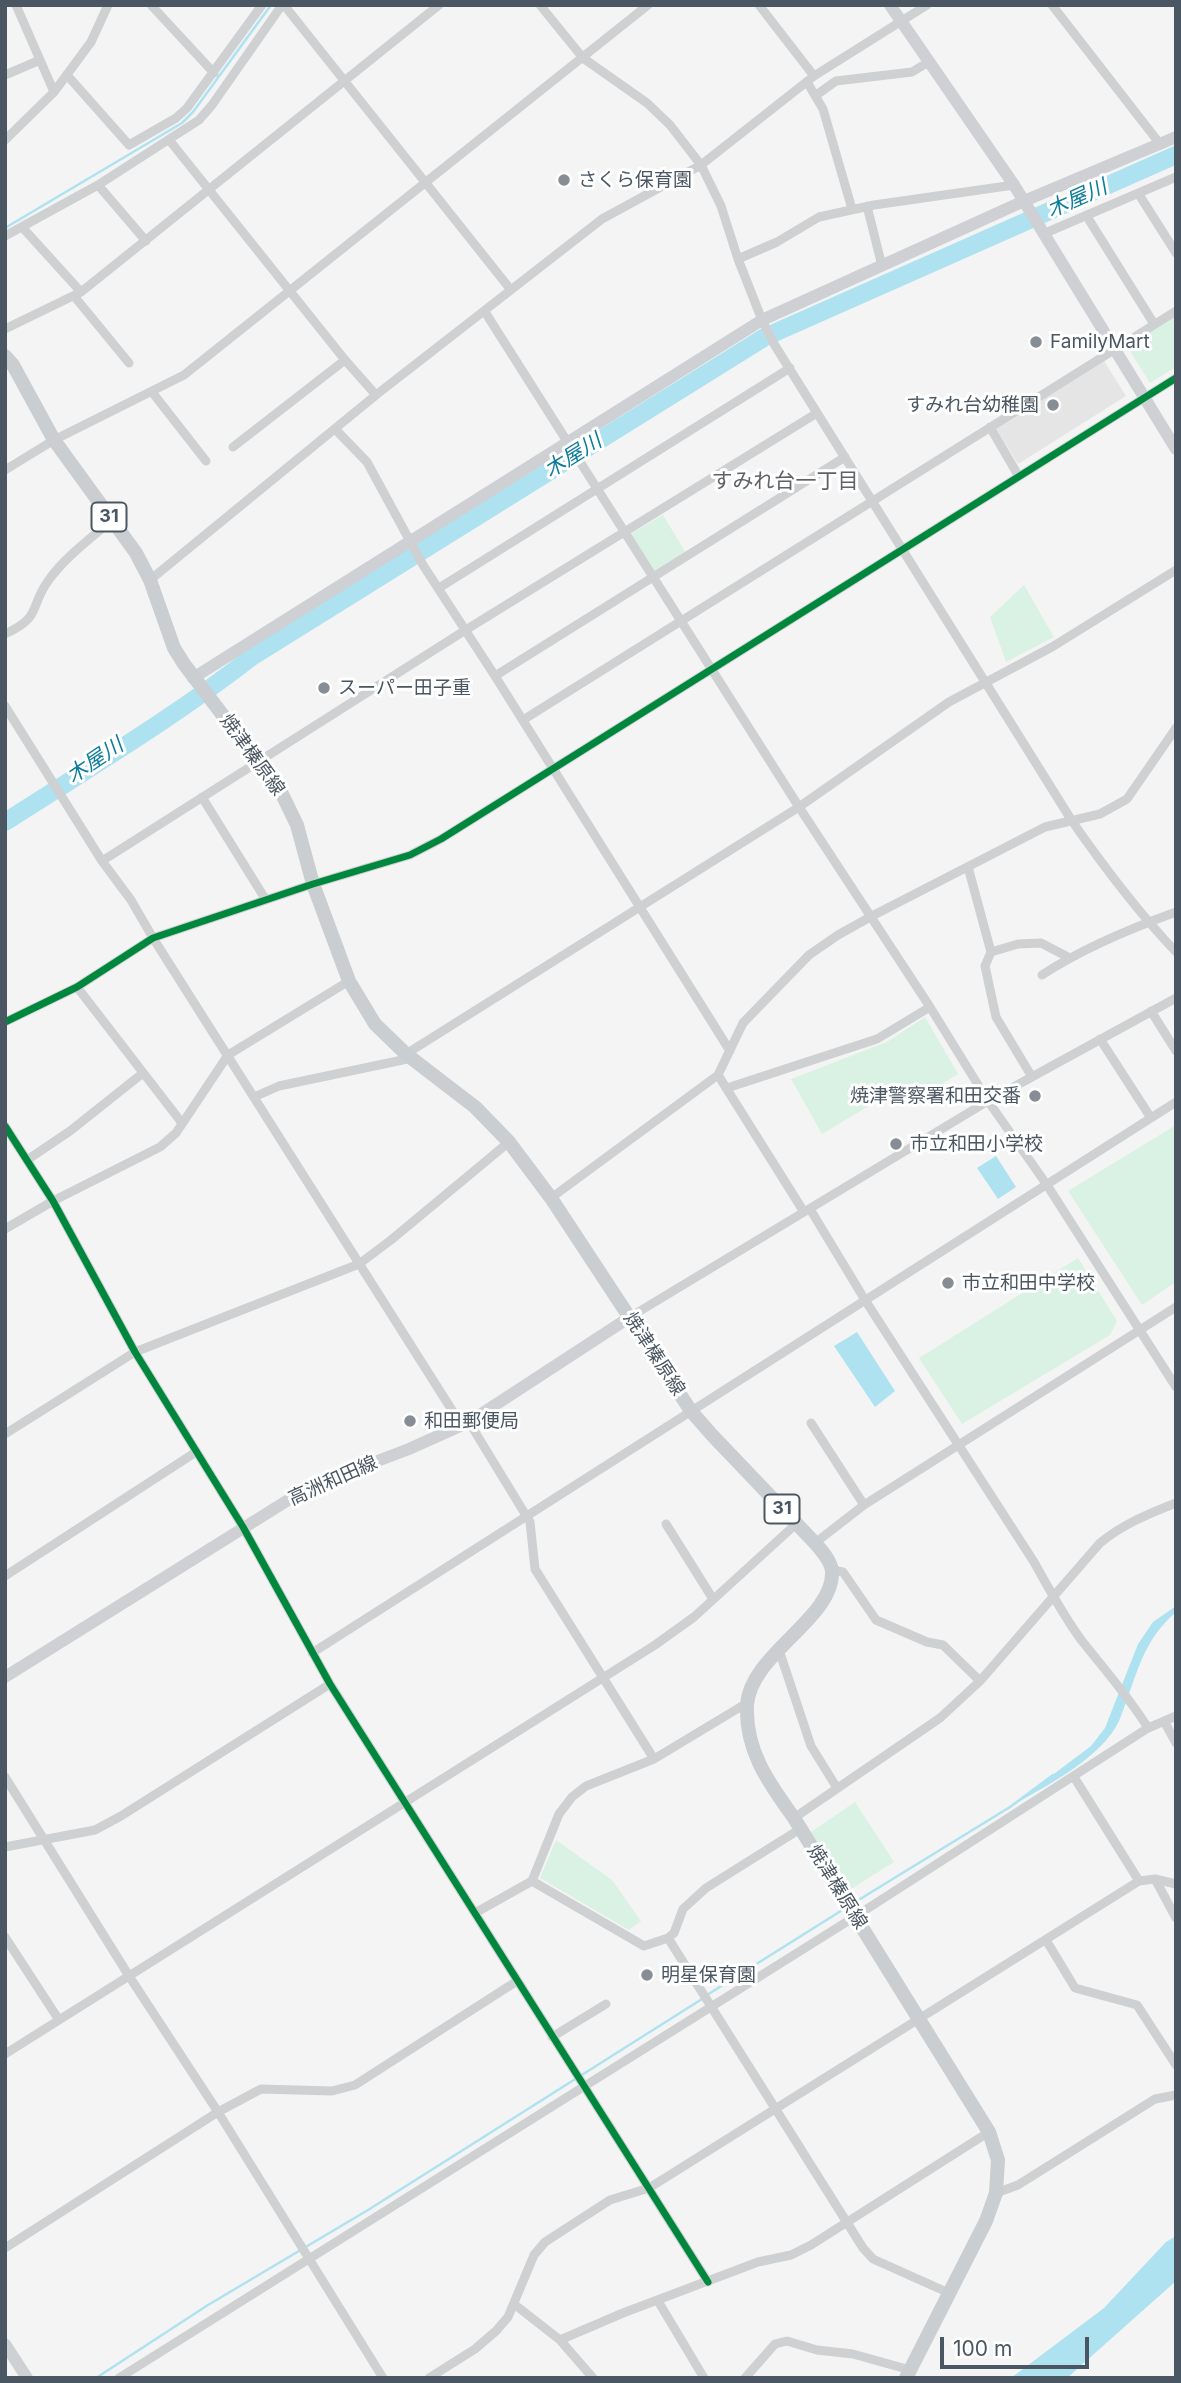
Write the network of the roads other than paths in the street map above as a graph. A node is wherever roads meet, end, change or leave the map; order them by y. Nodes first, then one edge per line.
1 (16, 5) edge
2 (151, 5) edge
3 (262, 5) edge
4 (283, 5) edge
5 (439, 5) edge
6 (540, 5) edge
7 (648, 5) edge
8 (759, 5) edge
9 (890, 5) edge
10 (927, 5) edge
11 (1052, 5) edge
12 (107, 6) edge
13 (901, 20) junction
14 (583, 58) junction
15 (40, 60) junction
16 (930, 61) junction
17 (214, 73) junction
18 (5, 75) edge
19 (67, 75) junction
20 (810, 79) junction
21 (345, 82) junction
22 (54, 92) junction
23 (815, 96) junction
24 (1176, 138) edge
25 (5, 140) edge
26 (170, 141) junction
27 (1160, 144) junction
28 (701, 165) junction
29 (1176, 177) edge
30 (98, 185) junction
31 (425, 185) junction
32 (1014, 185) junction
33 (209, 190) junction
34 (1138, 193) junction
35 (1026, 205) junction
36 (867, 206) junction
37 (852, 209) junction
38 (1086, 215) junction
39 (22, 227) junction
40 (1042, 232) junction
41 (5, 236) edge
42 (146, 241) junction
43 (1175, 249) edge
44 (738, 259) junction
45 (882, 266) junction
46 (511, 290) junction
47 (291, 292) junction
48 (77, 294) junction
49 (1176, 311) edge
50 (485, 312) junction
51 (762, 320) junction
52 (1154, 324) junction
53 (5, 329) edge
54 (1114, 350) junction
55 (5, 356) edge
56 (345, 360) junction
57 (129, 363) dead end
58 (790, 368) junction
59 (1176, 378) edge
60 (152, 393) junction
61 (376, 395) junction
62 (1144, 398) junction
63 (817, 412) junction
64 (990, 427) junction
65 (335, 429) junction
66 (54, 440) junction
67 (568, 441) junction
68 (233, 447) dead end
69 (1176, 449) edge
70 (845, 457) junction
71 (206, 461) dead end
72 (5, 470) edge
73 (1018, 475) junction
74 (598, 488) junction
75 (873, 501) junction
76 (112, 520) junction
77 (626, 533) junction
78 (413, 546) junction
79 (902, 548) junction
80 (1176, 570) edge
81 (653, 578) junction
82 (150, 580) junction
83 (439, 588) junction
84 (681, 622) junction
85 (464, 631) junction
86 (5, 634) edge
87 (711, 669) junction
88 (495, 676) junction
89 (196, 681) junction
90 (985, 681) junction
91 (5, 706) edge
92 (523, 720) junction
93 (1176, 728) edge
94 (259, 761) junction
95 (553, 768) junction
96 (202, 797) junction
97 (799, 807) junction
98 (1072, 821) junction
99 (102, 861) junction
100 (968, 867) junction
101 (313, 884) junction
102 (266, 900) junction
103 (639, 908) junction
104 (1176, 912) edge
105 (872, 916) junction
106 (1147, 922) junction
107 (153, 938) junction
108 (991, 952) junction
109 (1176, 952) edge
110 (1068, 957) junction
111 (1042, 975) dead end
112 (349, 981) junction
113 (77, 987) junction
114 (1176, 998) edge
115 (930, 1007) junction
116 (1151, 1011) junction
117 (5, 1022) edge
118 (1100, 1039) junction
119 (730, 1051) junction
120 (1176, 1051) edge
121 (228, 1055) junction
122 (409, 1056) junction
123 (143, 1073) junction
124 (718, 1075) junction
125 (1032, 1077) junction
126 (727, 1088) junction
127 (254, 1097) junction
128 (988, 1101) junction
129 (1176, 1102) edge
130 (1151, 1118) junction
131 (182, 1124) junction
132 (5, 1126) edge
133 (509, 1142) junction
134 (27, 1160) junction
135 (1047, 1185) junction
136 (551, 1198) junction
137 (53, 1201) junction
138 (807, 1211) junction
139 (5, 1229) edge
140 (359, 1264) junction
141 (865, 1300) junction
142 (1176, 1307) edge
143 (630, 1317) junction
144 (1140, 1330) junction
145 (135, 1352) junction
146 (1176, 1387) edge
147 (691, 1411) junction
148 (811, 1423) dead end
149 (466, 1424) junction
150 (5, 1434) edge
151 (958, 1446) junction
152 (196, 1452) junction
153 (1176, 1503) edge
154 (863, 1505) junction
155 (527, 1517) junction
156 (666, 1524) dead end
157 (796, 1524) junction
158 (243, 1527) junction
159 (815, 1544) junction
160 (832, 1570) junction
161 (5, 1576) edge
162 (1052, 1596) junction
163 (713, 1600) junction
164 (779, 1650) junction
165 (313, 1653) junction
166 (5, 1677) edge
167 (603, 1678) junction
168 (980, 1681) junction
169 (330, 1684) junction
170 (747, 1703) junction
171 (1176, 1716) edge
172 (1164, 1721) junction
173 (1148, 1728) junction
174 (1176, 1743) edge
175 (654, 1759) junction
176 (5, 1777) edge
177 (1074, 1777) junction
178 (837, 1788) junction
179 (405, 1803) junction
180 (797, 1823) junction
181 (44, 1840) junction
182 (5, 1847) edge
183 (1155, 1879) junction
184 (532, 1881) junction
185 (1139, 1881) junction
186 (1176, 1884) edge
187 (475, 1913) junction
188 (856, 1916) junction
189 (1176, 1918) edge
190 (5, 1937) edge
191 (668, 1938) junction
192 (1046, 1940) junction
193 (129, 1976) junction
194 (517, 1981) junction
195 (606, 2004) dead end
196 (711, 2006) junction
197 (59, 2020) junction
198 (920, 2020) junction
199 (552, 2037) junction
200 (5, 2054) edge
201 (1176, 2064) edge
202 (585, 2087) junction
203 (1176, 2095) edge
204 (776, 2109) junction
205 (218, 2112) junction
206 (989, 2132) junction
207 (649, 2188) junction
208 (996, 2193) junction
209 (847, 2222) junction
210 (5, 2248) edge
211 (307, 2257) junction
212 (708, 2282) junction
213 (949, 2293) junction
214 (658, 2301) junction
215 (514, 2304) junction
216 (561, 2340) junction
217 (5, 2344) edge
218 (908, 2374) edge
219 (27, 2378) edge
220 (119, 2378) edge
221 (383, 2378) edge
222 (429, 2378) edge
223 (593, 2378) edge
224 (704, 2378) edge
225 (745, 2378) edge

1 - 15 street
2 - 17 street
3 - 17 street
4 - 21 street
4 - 26 street
5 - 21 street
6 - 14 street
7 - 14 street
8 - 20 street
9 - 13 street
10 - 13 street
11 - 27 street
12 - 19 street
13 - 16 street
13 - 20 street
14 - 28 street
14 - 31 street
15 - 18 street
15 - 22 street
16 - 23 street
16 - 32 street
17 - 19 street
19 - 22 street
20 - 23 street
20 - 28 street
21 - 31 street
21 - 33 street
22 - 25 street
23 - 37 street
24 - 27 street
26 - 30 street
26 - 33 street
27 - 35 street
28 - 44 street
28 - 46 street
29 - 34 street
30 - 39 street
30 - 42 street
31 - 46 street
31 - 47 street
32 - 35 street
32 - 36 street
33 - 42 street
33 - 47 street
34 - 38 street
34 - 43 street
35 - 40 street
35 - 45 street
36 - 37 street
36 - 45 street
37 - 44 street
38 - 40 street
38 - 52 street
39 - 41 street
39 - 48 street
40 - 54 street
42 - 48 street
44 - 51 street
45 - 51 street
46 - 50 street
47 - 56 street
47 - 60 street
48 - 53 street
48 - 57 street
49 - 52 street
50 - 61 street
50 - 67 street
51 - 58 street
51 - 67 street
52 - 54 street
54 - 62 street
54 - 64 street
55 - 66 main road, 焼津榛原線 / 31
56 - 61 street
56 - 68 street
58 - 63 street
58 - 74 street
59 - 62 street
60 - 66 street
60 - 71 street
61 - 65 street
62 - 69 street
62 - 73 street
63 - 70 street
63 - 77 street
64 - 73 street
64 - 75 street
65 - 78 street
65 - 82 street
66 - 72 street
66 - 76 main road, 焼津榛原線 / 31
67 - 74 street
67 - 78 street
70 - 75 street
70 - 81 street
73 - 79 street
74 - 77 street
74 - 83 street
75 - 79 street
75 - 84 street
76 - 82 main road, 焼津榛原線 / 31
76 - 86 street
77 - 81 street
77 - 85 street
78 - 83 street
78 - 89 street
79 - 87 street
79 - 90 street
80 - 90 street
81 - 84 street
81 - 88 street
82 - 89 main road, 焼津榛原線 / 31
83 - 85 street
84 - 87 street
84 - 92 street
85 - 88 street
85 - 94 street
87 - 95 street
87 - 97 street
88 - 92 street
89 - 94 main road, 焼津榛原線 / 31
90 - 97 street
90 - 98 street
91 - 99 street
92 - 95 street
93 - 98 street
94 - 96 street
94 - 101 main road, 焼津榛原線 / 31
95 - 101 street
95 - 103 street
96 - 99 street
96 - 102 street
97 - 103 street
97 - 105 street
98 - 100 street
98 - 106 street
99 - 107 street
100 - 105 street
100 - 108 street
101 - 102 street
101 - 112 main road, 焼津榛原線 / 31
102 - 107 street
103 - 119 street
103 - 122 street
104 - 106 street
105 - 115 street
105 - 119 street
106 - 109 street
106 - 110 street
107 - 113 street
107 - 121 street
108 - 110 street
108 - 125 street
110 - 111 street
112 - 121 street
112 - 122 main road, 焼津榛原線 / 31
113 - 117 street
113 - 123 street
114 - 116 street
115 - 126 street
115 - 128 street
116 - 118 street
116 - 120 street
118 - 125 street
118 - 130 street
119 - 124 street
121 - 127 street
121 - 131 street
122 - 127 street
122 - 133 main road, 焼津榛原線 / 31
123 - 131 street
123 - 134 street
124 - 126 street
124 - 136 street
125 - 128 street
126 - 138 street
127 - 140 street
128 - 135 street
128 - 138 street
129 - 130 street
130 - 135 street
131 - 137 street
132 - 134 street
133 - 136 main road, 焼津榛原線 / 31
133 - 140 street
134 - 137 street
135 - 141 street
135 - 144 street
136 - 143 main road, 焼津榛原線 / 31
137 - 139 street
137 - 145 street
138 - 141 street
138 - 143 street
140 - 145 street
140 - 149 street
141 - 147 street
141 - 151 street
142 - 144 street
143 - 147 main road, 焼津榛原線 / 31
143 - 149 street, 高洲和田線
144 - 146 street
144 - 151 street
145 - 150 street
145 - 152 street
147 - 155 street
147 - 157 main road, 焼津榛原線 / 31
148 - 154 street
149 - 155 street
149 - 158 street, 高洲和田線
151 - 154 street
151 - 162 street
152 - 158 street
152 - 161 street
153 - 162 street
154 - 159 street
155 - 165 street
155 - 167 street
156 - 163 street
157 - 159 main road, 焼津榛原線 / 31
157 - 163 street
158 - 165 street
158 - 166 street, 高洲和田線
159 - 160 main road, 焼津榛原線 / 31
160 - 164 main road
160 - 168 street
162 - 168 street
162 - 173 street
163 - 167 street
164 - 170 main road
164 - 178 street
165 - 169 street
167 - 175 street
167 - 179 street
168 - 178 street
169 - 179 street
169 - 181 street
170 - 175 street
170 - 180 main road, 焼津榛原線
171 - 172 street
172 - 173 street
172 - 174 street
173 - 177 street
175 - 184 street
176 - 181 street
177 - 185 street
177 - 188 street
178 - 180 street
179 - 187 street
179 - 193 street
180 - 188 main road, 焼津榛原線
180 - 191 street
181 - 182 street
181 - 193 street
183 - 185 street
183 - 186 street
183 - 189 street
184 - 187 street
184 - 191 street
185 - 192 street
187 - 194 street
188 - 196 street
188 - 198 main road, 焼津榛原線
190 - 197 street
191 - 196 street
192 - 198 street
192 - 201 street
193 - 197 street
193 - 205 street
194 - 199 street
194 - 205 street
195 - 199 street
196 - 202 street
196 - 204 street
197 - 200 street
198 - 204 street
198 - 206 main road, 焼津榛原線
199 - 202 street
202 - 207 street
202 - 211 street
203 - 208 street
204 - 207 street
204 - 209 street
205 - 210 street
205 - 211 street
206 - 208 main road, 焼津榛原線
206 - 209 street
207 - 212 street
207 - 215 street
208 - 213 main road, 焼津榛原線
209 - 212 street
209 - 213 street
211 - 220 street
211 - 221 street
212 - 214 street
213 - 218 main road, 焼津榛原線
214 - 216 street
214 - 224 street
215 - 216 street
215 - 222 street
216 - 223 street
217 - 219 street
218 - 225 street

